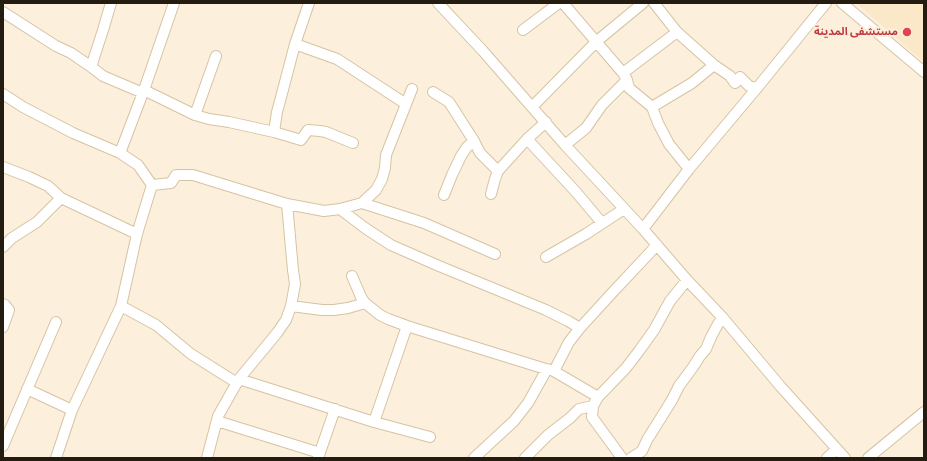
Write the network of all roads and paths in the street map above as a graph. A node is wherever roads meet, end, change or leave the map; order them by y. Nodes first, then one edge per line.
1 (111, 3) edge
2 (174, 3) edge
3 (309, 3) edge
4 (438, 3) edge
5 (559, 3) edge
6 (563, 3) edge
7 (643, 3) edge
8 (654, 3) edge
9 (826, 3) edge
10 (842, 3) edge
11 (3, 12) edge
12 (523, 30) dead end
13 (677, 32) junction
14 (597, 41) junction
15 (295, 44) junction
16 (216, 56) dead end
17 (714, 65) junction
18 (90, 66) junction
19 (924, 72) edge
20 (625, 77) junction
21 (757, 88) junction
22 (412, 89) dead end
23 (143, 91) junction
24 (433, 92) dead end
25 (3, 94) edge
26 (406, 104) junction
27 (532, 107) junction
28 (652, 107) junction
29 (195, 114) junction
30 (546, 122) junction
31 (274, 132) junction
32 (527, 139) junction
33 (474, 141) junction
34 (353, 143) dead end
35 (566, 145) junction
36 (120, 153) junction
37 (3, 167) edge
38 (689, 169) junction
39 (498, 171) junction
40 (152, 185) junction
41 (491, 194) dead end
42 (444, 195) dead end
43 (62, 198) junction
44 (362, 203) junction
45 (287, 204) junction
46 (624, 208) junction
47 (340, 209) junction
48 (602, 224) junction
49 (643, 229) junction
50 (137, 234) junction
51 (658, 246) junction
52 (3, 247) edge
53 (495, 254) dead end
54 (546, 257) dead end
55 (352, 276) dead end
56 (687, 280) junction
57 (365, 303) junction
58 (3, 304) edge
59 (120, 306) junction
60 (290, 306) junction
61 (723, 318) junction
62 (56, 322) dead end
63 (407, 326) junction
64 (3, 327) edge
65 (580, 328) junction
66 (546, 369) junction
67 (238, 381) junction
68 (27, 390) junction
69 (596, 402) junction
70 (72, 410) junction
71 (335, 410) junction
72 (924, 412) edge
73 (217, 420) junction
74 (374, 422) junction
75 (430, 437) dead end
76 (3, 446) edge
77 (837, 449) junction
78 (319, 456) edge
79 (56, 458) edge
80 (208, 458) edge
81 (474, 458) edge
82 (525, 458) edge
83 (622, 458) edge
84 (631, 458) edge
85 (827, 458) edge
86 (845, 458) edge
87 (868, 458) edge

1 - 18 street
2 - 23 street
3 - 15 street
4 - 27 street
5 - 12 street
6 - 14 street
7 - 14 street
8 - 13 street
9 - 21 street
10 - 19 street
11 - 18 street
13 - 17 street
13 - 20 street
14 - 20 street
14 - 27 street
15 - 26 street
15 - 31 street
16 - 29 street
17 - 21 street
17 - 28 street
18 - 23 street
20 - 28 street
20 - 35 street
21 - 38 street
22 - 26 street
23 - 29 street
23 - 36 street
24 - 33 street
25 - 36 street
26 - 44 street
27 - 30 street
28 - 38 street
29 - 31 street
30 - 32 street
30 - 35 street
31 - 34 street
32 - 39 street
32 - 48 street
33 - 39 street
33 - 42 street
35 - 46 street
36 - 40 street
37 - 43 street
38 - 49 street
39 - 41 street
40 - 45 street
40 - 50 street
43 - 50 street
43 - 52 street
44 - 47 street
44 - 53 street
45 - 47 street
45 - 60 street
46 - 48 street
46 - 49 street
47 - 65 street
48 - 54 street
49 - 51 street
50 - 59 street
51 - 56 street
51 - 65 street
55 - 57 street
56 - 61 street
56 - 69 street
57 - 60 street
57 - 63 street
58 - 64 street
59 - 67 street
59 - 70 street
60 - 67 street
61 - 77 street
61 - 84 street
62 - 68 street
63 - 66 street
63 - 74 street
65 - 66 street
66 - 69 street
66 - 81 street
67 - 71 street
67 - 73 street
68 - 70 street
68 - 76 street
69 - 82 street
69 - 83 street
70 - 79 street
71 - 74 street
71 - 78 street
72 - 87 street
73 - 78 street
73 - 80 street
74 - 75 street
77 - 85 street
77 - 86 street

